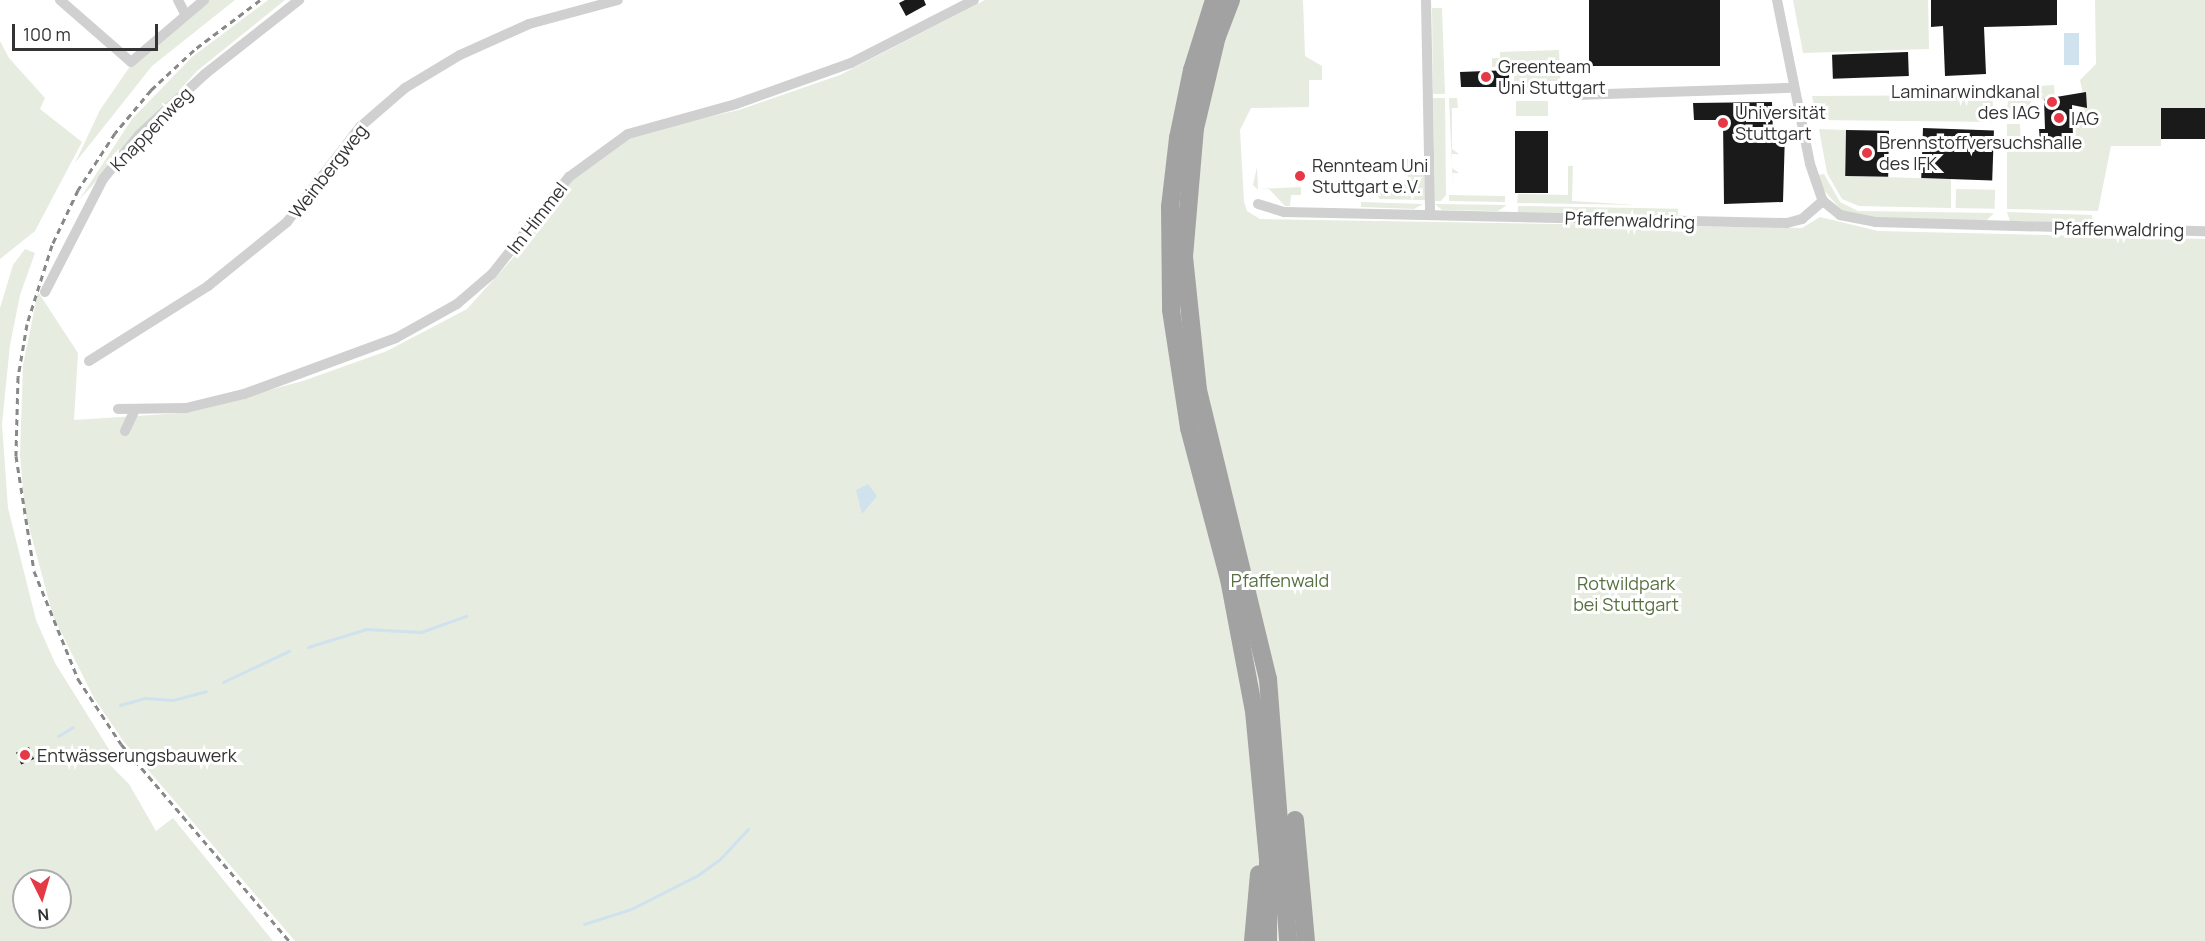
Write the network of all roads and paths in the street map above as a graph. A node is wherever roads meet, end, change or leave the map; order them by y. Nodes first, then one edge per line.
1 (60, 0) edge
2 (178, 0) edge
3 (204, 0) edge
4 (299, 0) edge
5 (618, 0) edge
6 (974, 0) edge
7 (1214, 0) edge
8 (1231, 0) edge
9 (1426, 0) edge
10 (1777, 0) edge
11 (185, 14) junction
12 (1792, 88) junction
13 (1576, 95) dead end
14 (1823, 201) junction
15 (1258, 204) dead end
16 (1430, 215) junction
17 (2205, 231) edge
18 (45, 292) dead end
19 (89, 361) dead end
20 (118, 409) dead end
21 (135, 412) junction
22 (125, 431) dead end
23 (1275, 740) junction
24 (1262, 797) junction
25 (1253, 941) edge
26 (1268, 941) edge
27 (1288, 941) edge
28 (1306, 941) edge

1 - 11 street
2 - 11 street
3 - 11 street
4 - 18 street, Knappenweg
5 - 19 street, Weinbergweg
6 - 21 street, Im Himmel
7 - 24 highway
8 - 23 highway
9 - 16 street
10 - 12 street
12 - 13 street
12 - 14 street
14 - 16 street, Pfaffenwaldring
14 - 17 street, Pfaffenwaldring
15 - 16 street, Pfaffenwaldring
20 - 21 street, Im Himmel
21 - 22 street
23 - 27 highway
23 - 28 highway
24 - 25 highway
24 - 26 highway

